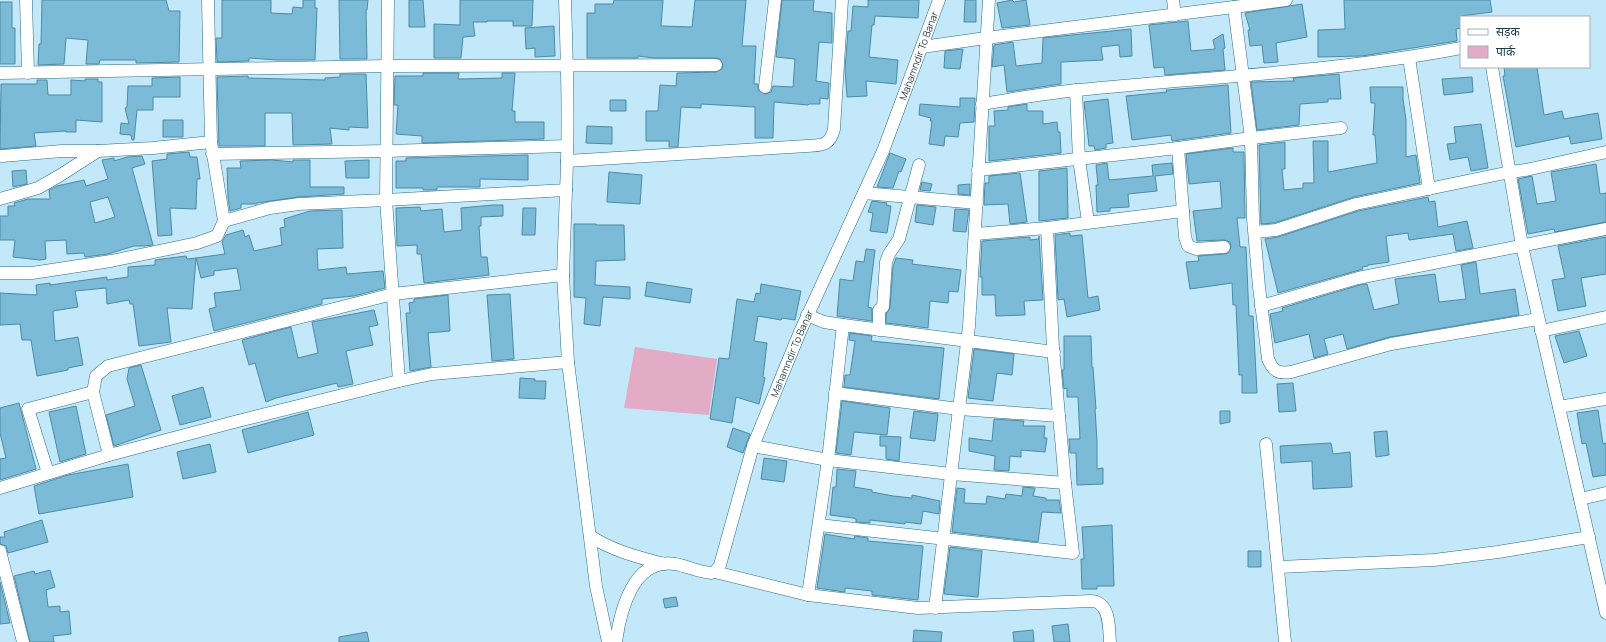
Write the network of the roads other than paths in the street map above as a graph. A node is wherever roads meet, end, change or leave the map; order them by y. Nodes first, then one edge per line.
1 (26, 0) edge
2 (208, 0) edge
3 (388, 0) edge
4 (565, 0) edge
5 (775, 0) edge
6 (842, 0) edge
7 (939, 0) edge
8 (989, 0) edge
9 (1173, 0) edge
10 (1286, 0) edge
11 (1234, 8) junction
12 (1175, 14) junction
13 (986, 38) junction
14 (922, 47) junction
15 (1460, 48) edge
16 (1409, 58) junction
17 (567, 65) junction
18 (716, 65) dead end
19 (387, 66) junction
20 (1492, 68) edge
21 (210, 69) junction
22 (0, 73) edge
23 (28, 73) junction
24 (1243, 76) junction
25 (765, 87) dead end
26 (1076, 90) junction
27 (982, 104) junction
28 (1340, 128) dead end
29 (1251, 138) junction
30 (567, 146) junction
31 (211, 148) junction
32 (1178, 148) junction
33 (98, 151) junction
34 (386, 151) junction
35 (1606, 152) edge
36 (2, 156) dead end
37 (1079, 159) junction
38 (567, 161) junction
39 (919, 165) dead end
40 (978, 170) junction
41 (1510, 172) junction
42 (1429, 189) junction
43 (566, 190) junction
44 (864, 193) junction
45 (909, 197) junction
46 (0, 199) edge
47 (386, 200) junction
48 (977, 202) junction
49 (1183, 211) junction
50 (224, 221) junction
51 (1088, 222) junction
52 (1047, 228) junction
53 (1606, 229) edge
54 (1255, 232) junction
55 (975, 234) junction
56 (1522, 246) junction
57 (1224, 248) dead end
58 (0, 273) edge
59 (563, 275) junction
60 (393, 294) junction
61 (1261, 306) junction
62 (807, 315) junction
63 (1606, 317) edge
64 (1538, 319) junction
65 (843, 325) junction
66 (879, 330) junction
67 (1541, 331) junction
68 (967, 342) junction
69 (1054, 352) junction
70 (568, 362) junction
71 (399, 381) junction
72 (93, 392) junction
73 (835, 393) junction
74 (1606, 399) edge
75 (1558, 407) junction
76 (959, 409) junction
77 (1059, 416) junction
78 (1266, 444) dead end
79 (753, 446) junction
80 (109, 455) junction
81 (828, 460) junction
82 (48, 473) junction
83 (951, 474) junction
84 (1065, 483) junction
85 (0, 488) edge
86 (1606, 493) edge
87 (1580, 499) junction
88 (819, 525) junction
89 (590, 536) junction
90 (1589, 537) junction
91 (943, 539) junction
92 (0, 551) edge
93 (664, 564) junction
94 (1279, 567) junction
95 (715, 572) junction
96 (1602, 579) edge
97 (808, 595) junction
98 (934, 608) junction
99 (1606, 613) edge
100 (23, 642) edge
101 (608, 642) edge
102 (616, 642) edge
103 (1110, 642) edge
104 (1285, 642) edge

1 - 23 street
2 - 21 street
3 - 19 street
4 - 17 street
5 - 25 street
6 - 38 street
7 - 14 street, Mahamndir To Banar
8 - 13 street
9 - 12 street
10 - 11 street
11 - 12 street
11 - 24 street
12 - 13 street
13 - 14 street
13 - 27 street
14 - 44 street, Mahamndir To Banar
15 - 16 street
16 - 24 street
16 - 42 street
17 - 18 street
17 - 19 street
17 - 30 street
19 - 21 street
19 - 34 street
20 - 41 street
21 - 23 street
21 - 31 street
22 - 23 street
24 - 26 street
24 - 29 street
26 - 27 street
26 - 37 street
27 - 40 street
28 - 29 street
29 - 32 street
29 - 54 street
30 - 34 street
30 - 38 street
31 - 33 street
31 - 34 street
31 - 50 street
32 - 37 street
32 - 49 street
33 - 36 street
33 - 46 street
34 - 47 street
35 - 41 street
37 - 40 street
37 - 51 street
38 - 43 street
39 - 45 street
40 - 48 street
41 - 42 street
41 - 56 street
42 - 54 street
43 - 47 street
43 - 59 street
44 - 45 street
44 - 62 street, Mahamndir To Banar
45 - 48 street
45 - 66 street
47 - 50 street
47 - 60 street
48 - 55 street
49 - 51 street
49 - 57 street
50 - 58 street
51 - 52 street
52 - 55 street
52 - 69 street
53 - 56 street
54 - 61 street
55 - 68 street
56 - 61 street
56 - 64 street
59 - 60 street
59 - 70 street
60 - 71 street
60 - 72 street
61 - 64 street
62 - 65 street
62 - 79 street, Mahamndir To Banar
63 - 67 street
64 - 67 street
65 - 66 street
65 - 73 street
66 - 68 street
67 - 75 street
68 - 69 street
68 - 76 street
69 - 77 street
70 - 71 street
70 - 89 street
71 - 80 street
72 - 80 street
72 - 82 street
73 - 76 street
73 - 81 street
74 - 75 street
75 - 87 street
76 - 77 street
76 - 83 street
77 - 84 street
78 - 94 street
79 - 81 street
79 - 95 street, Mahamndir To Banar
80 - 82 street
81 - 83 street
81 - 88 street
82 - 85 street
83 - 84 street
83 - 91 street
84 - 91 street
86 - 87 street
87 - 90 street
88 - 91 street
88 - 97 street
89 - 93 street
89 - 101 street
90 - 94 street
90 - 96 street
91 - 98 street
92 - 100 street
93 - 95 street
93 - 102 street
94 - 104 street
95 - 97 street
96 - 99 street
97 - 98 street
98 - 103 street

